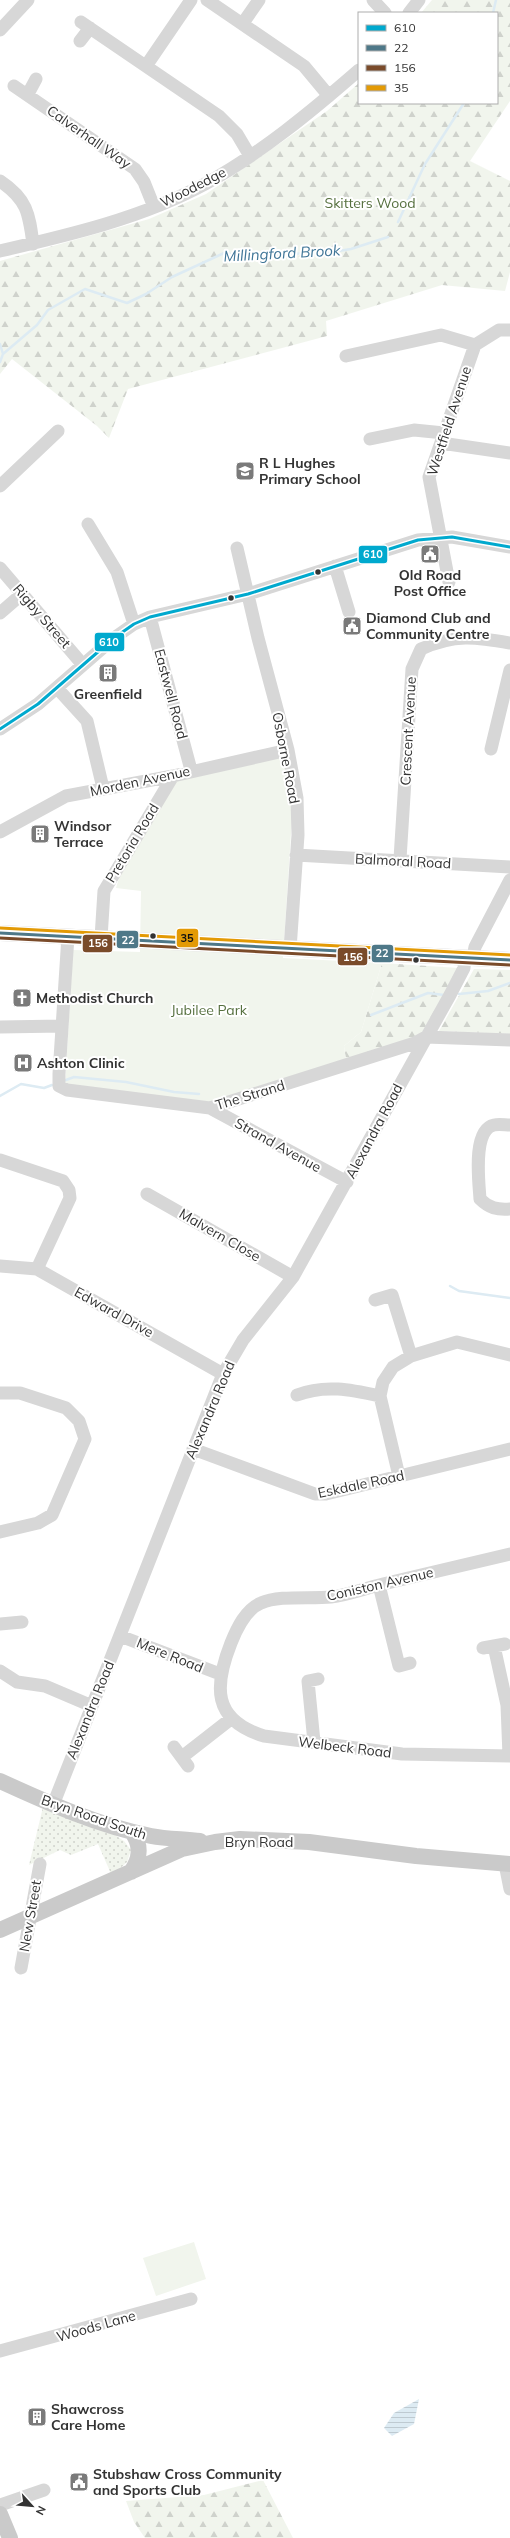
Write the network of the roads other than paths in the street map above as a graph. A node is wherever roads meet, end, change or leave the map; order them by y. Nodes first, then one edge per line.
1 (28, 0) edge
2 (191, 0) edge
3 (207, 0) edge
4 (259, 0) edge
5 (373, 0) edge
6 (419, 0) edge
7 (384, 12) edge
8 (410, 12) edge
9 (243, 23) junction
10 (0, 30) edge
11 (80, 42) dead end
12 (146, 66) junction
13 (358, 71) edge
14 (36, 78) dead end
15 (14, 86) dead end
16 (28, 94) junction
17 (330, 96) junction
18 (250, 156) junction
19 (0, 181) edge
20 (154, 207) junction
21 (32, 244) junction
22 (0, 251) edge
23 (510, 330) edge
24 (475, 344) junction
25 (346, 356) dead end
26 (58, 430) dead end
27 (442, 438) junction
28 (370, 439) dead end
29 (510, 453) edge
30 (0, 486) edge
31 (88, 523) dead end
32 (439, 537) junction
33 (510, 547) edge
34 (237, 548) dead end
35 (335, 566) junction
36 (0, 568) edge
37 (449, 582) dead end
38 (22, 594) junction
39 (248, 594) junction
40 (349, 612) dead end
41 (0, 613) edge
42 (150, 617) junction
43 (134, 624) junction
44 (510, 643) edge
45 (84, 665) junction
46 (510, 670) edge
47 (57, 688) junction
48 (0, 729) edge
49 (491, 749) dead end
50 (288, 750) junction
51 (191, 770) junction
52 (173, 776) junction
53 (103, 788) junction
54 (0, 832) edge
55 (296, 854) junction
56 (400, 860) junction
57 (510, 867) edge
58 (510, 880) edge
59 (0, 933) edge
60 (68, 936) junction
61 (101, 938) junction
62 (290, 949) junction
63 (469, 958) junction
64 (510, 960) edge
65 (62, 1026) junction
66 (0, 1027) edge
67 (426, 1037) junction
68 (510, 1040) edge
69 (210, 1108) junction
70 (510, 1125) edge
71 (0, 1160) edge
72 (347, 1182) junction
73 (147, 1193) dead end
74 (510, 1209) edge
75 (0, 1266) edge
76 (37, 1269) junction
77 (293, 1277) junction
78 (375, 1300) dead end
79 (510, 1355) edge
80 (412, 1356) junction
81 (223, 1374) junction
82 (0, 1393) edge
83 (297, 1395) dead end
84 (380, 1396) junction
85 (193, 1449) junction
86 (510, 1449) edge
87 (399, 1476) junction
88 (0, 1532) edge
89 (510, 1554) edge
90 (379, 1585) junction
91 (22, 1622) dead end
92 (0, 1624) edge
93 (120, 1636) junction
94 (494, 1646) dead end
95 (410, 1663) dead end
96 (0, 1671) edge
97 (220, 1674) junction
98 (318, 1679) dead end
99 (92, 1706) junction
100 (232, 1718) junction
101 (314, 1742) junction
102 (181, 1756) dead end
103 (510, 1756) edge
104 (0, 1781) edge
105 (53, 1805) junction
106 (132, 1832) junction
107 (215, 1842) junction
108 (40, 1864) dead end
109 (508, 1864) edge
110 (131, 1872) junction
111 (510, 1889) edge
112 (30, 1917) junction
113 (0, 1930) edge
114 (21, 1968) dead end
115 (191, 2299) dead end
116 (0, 2351) edge
117 (44, 2490) dead end
118 (0, 2505) edge
119 (0, 2514) edge
120 (10, 2538) edge

1 - 10 street
2 - 12 street
3 - 9 street
4 - 9 street
5 - 7 street
6 - 8 street
9 - 17 street
11 - 12 street
12 - 18 street
13 - 17 street, Woodedge
14 - 16 street
15 - 16 street, Calverhall Way
16 - 20 street, Calverhall Way
17 - 18 street, Woodedge
18 - 20 street, Woodedge
19 - 21 street
20 - 21 street, Woodedge
21 - 22 street, Woodedge
23 - 24 street
24 - 25 street
24 - 27 street, Westfield Avenue
26 - 30 street
27 - 28 street
27 - 29 street
27 - 32 street, Westfield Avenue
31 - 43 street
32 - 33 street
32 - 35 street
32 - 37 street, Westfield Avenue
34 - 39 street, Osborne Road
35 - 39 street
35 - 40 street
36 - 38 street, Rigby Street
38 - 41 street
38 - 45 street, Rigby Street
39 - 42 street
39 - 50 street, Osborne Road
42 - 43 street
42 - 51 street, Eastwell Road
43 - 45 street
44 - 56 street, Crescent Avenue
45 - 47 street
46 - 49 street
47 - 48 street
47 - 53 street
50 - 51 street, Morden Avenue
50 - 55 street, Osborne Road
51 - 52 street, Morden Avenue
52 - 53 street, Morden Avenue
52 - 61 street, Pretoria Road
53 - 54 street, Morden Avenue
55 - 56 street, Balmoral Road
55 - 62 street, Osborne Road
56 - 57 street, Balmoral Road
58 - 63 street, Alexandra Road
59 - 60 main road
60 - 61 main road
60 - 65 street
61 - 62 main road
62 - 63 main road
63 - 64 main road
63 - 67 street, Alexandra Road
65 - 66 street
65 - 69 street, The Strand
67 - 68 street
67 - 69 street, The Strand
67 - 72 street, Alexandra Road
69 - 72 street, Strand Avenue
70 - 74 street
71 - 76 street
72 - 77 street, Alexandra Road
73 - 77 street, Malvern Close
75 - 76 street, Edward Drive
76 - 81 street, Edward Drive
77 - 81 street, Alexandra Road
78 - 80 street
79 - 80 street
80 - 84 street
81 - 85 street, Alexandra Road
82 - 88 street
83 - 84 street
84 - 87 street
85 - 87 street, Eskdale Road
85 - 93 street, Alexandra Road
86 - 87 street, Eskdale Road
89 - 90 street, Coniston Avenue
90 - 95 street
90 - 97 street, Coniston Avenue
91 - 92 street
93 - 97 street, Mere Road
93 - 99 street, Alexandra Road
94 - 103 street
96 - 99 street
97 - 100 street, Welbeck Road
98 - 101 street
99 - 105 street, Alexandra Road
100 - 101 street, Welbeck Road
100 - 102 street
101 - 103 street, Welbeck Road
104 - 105 main road, Bryn Road South
105 - 106 main road, Bryn Road South
106 - 107 main road, Bryn Road South
106 - 110 main road
107 - 109 main road, Bryn Road
107 - 110 main road, Bryn Road
108 - 112 street, New Street
109 - 111 street
110 - 112 main road, Bryn Road
112 - 113 main road, Bryn Road
112 - 114 street, New Street
115 - 116 street, Woods Lane
117 - 118 street
119 - 120 main road

